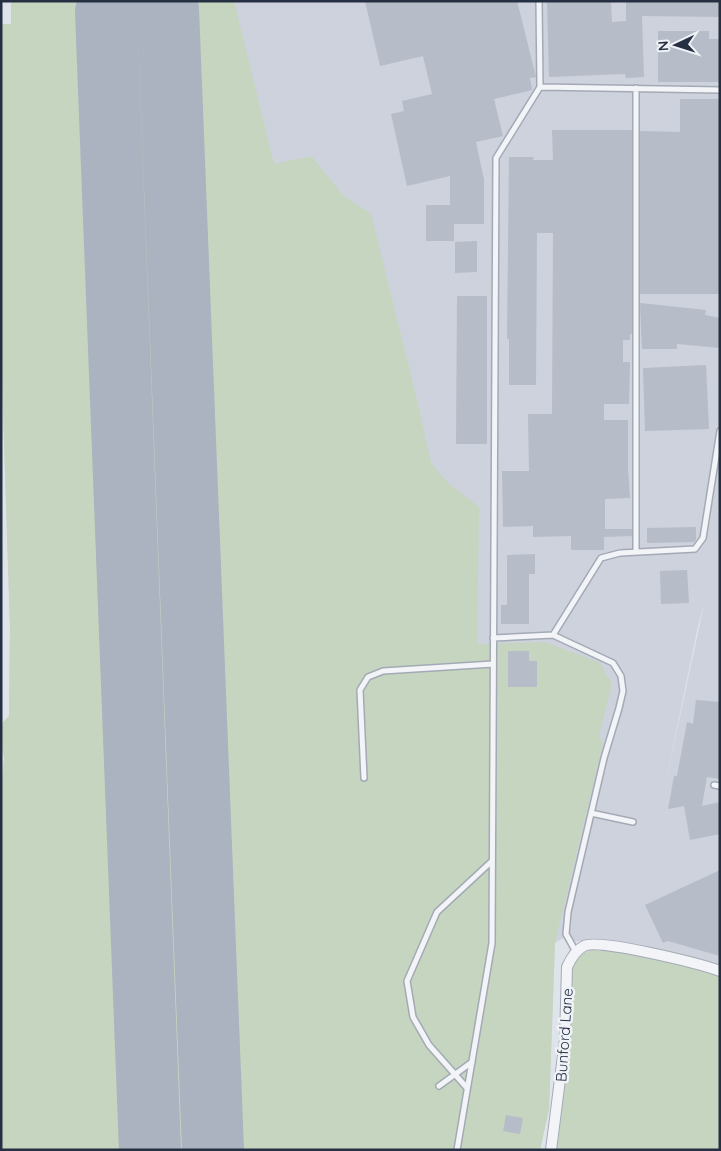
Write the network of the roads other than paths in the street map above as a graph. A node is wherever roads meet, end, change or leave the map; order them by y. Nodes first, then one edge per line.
1 (539, 1) edge
2 (540, 87) junction
3 (636, 88) junction
4 (720, 90) edge
5 (720, 431) edge
6 (636, 552) junction
7 (553, 635) junction
8 (493, 638) junction
9 (493, 664) junction
10 (364, 778) dead end
11 (592, 813) junction
12 (633, 822) dead end
13 (492, 861) junction
14 (576, 952) junction
15 (720, 971) edge
16 (472, 1062) junction
17 (456, 1074) junction
18 (439, 1086) dead end
19 (467, 1088) junction
20 (457, 1150) edge
21 (551, 1150) edge

1 - 2 lane
2 - 3 lane
2 - 8 lane
3 - 4 lane
3 - 6 lane
5 - 6 lane
6 - 7 lane
7 - 8 lane
7 - 11 lane
8 - 9 lane
9 - 10 lane
9 - 13 lane
11 - 12 lane
11 - 14 lane
13 - 16 lane
13 - 17 lane
14 - 15 street
14 - 21 street, Bunford Lane
16 - 17 lane
16 - 19 lane
17 - 18 lane
17 - 19 lane
19 - 20 lane

